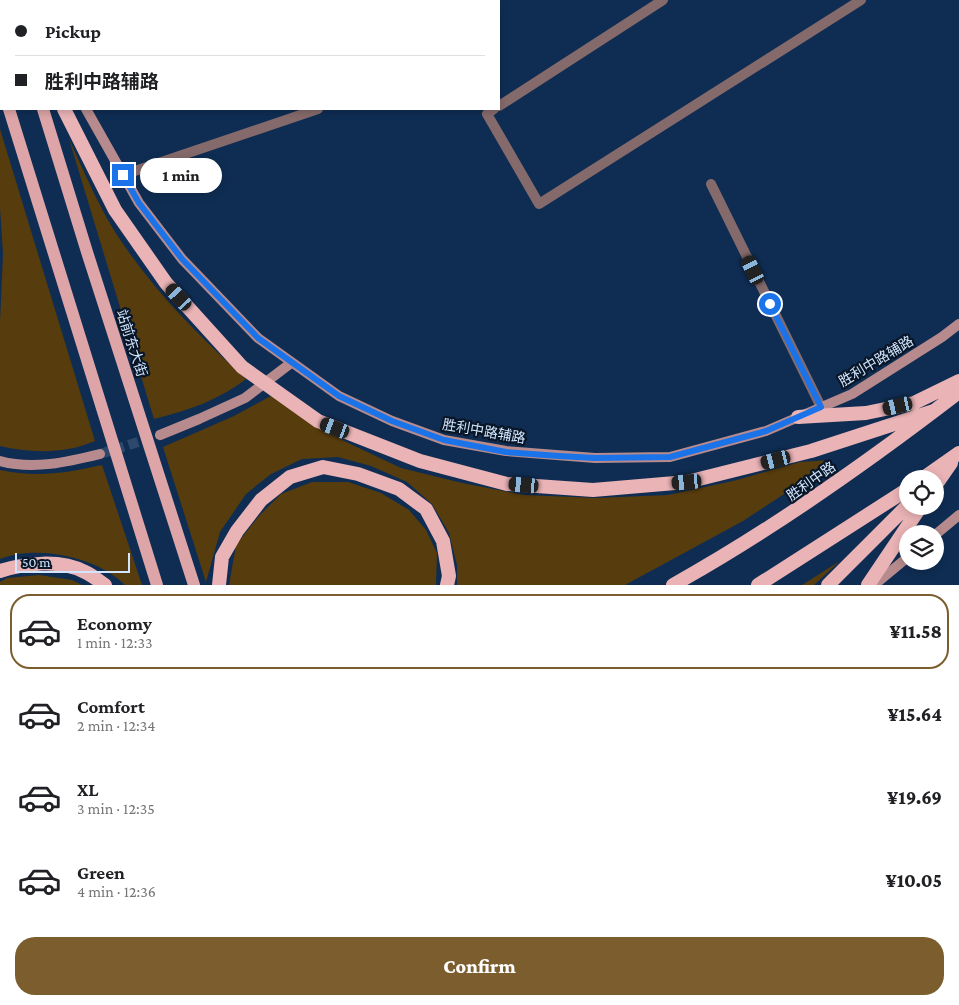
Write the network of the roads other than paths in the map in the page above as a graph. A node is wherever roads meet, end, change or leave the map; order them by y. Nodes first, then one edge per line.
1 (663, 0) edge
2 (861, 0) edge
3 (500, 105) edge
4 (9, 110) edge
5 (43, 110) edge
6 (64, 110) edge
7 (87, 110) edge
8 (315, 110) edge
9 (493, 110) edge
10 (123, 175) junction
11 (711, 184) dead end
12 (959, 324) edge
13 (291, 363) junction
14 (959, 382) edge
15 (264, 383) junction
16 (959, 392) edge
17 (823, 411) junction
18 (934, 411) junction
19 (798, 417) joint
20 (160, 435) tunnel mouth
21 (100, 454) tunnel mouth
22 (957, 454) edge
23 (0, 461) edge
24 (935, 470) edge
25 (942, 470) edge
26 (944, 473) edge
27 (899, 495) edge
28 (899, 514) edge
29 (915, 515) edge
30 (959, 515) edge
31 (944, 528) edge
32 (899, 564) edge
33 (0, 571) edge
34 (105, 585) edge
35 (157, 585) edge
36 (194, 585) edge
37 (219, 585) edge
38 (447, 585) edge
39 (673, 585) edge
40 (758, 585) edge
41 (828, 585) edge
42 (868, 585) edge
43 (874, 585) edge

1 - 3 street
2 - 9 street
4 - 35 main road
5 - 36 main road, 站前东大街
6 - 15 highway
7 - 10 main road, 胜利中路辅路
8 - 10 street
10 - 13 main road, 胜利中路辅路
11 - 17 street
12 - 17 main road, 胜利中路辅路
13 - 15 main road
13 - 19 main road, 胜利中路辅路
14 - 17 highway
15 - 18 highway
15 - 20 main road
16 - 18 highway, 胜利中路
17 - 19 highway
18 - 39 highway, 胜利中路
21 - 23 main road
22 - 24 highway
22 - 25 highway
22 - 26 highway
27 - 40 highway
28 - 41 highway
29 - 42 highway
30 - 31 main road
32 - 43 main road
33 - 34 highway
37 - 38 highway

